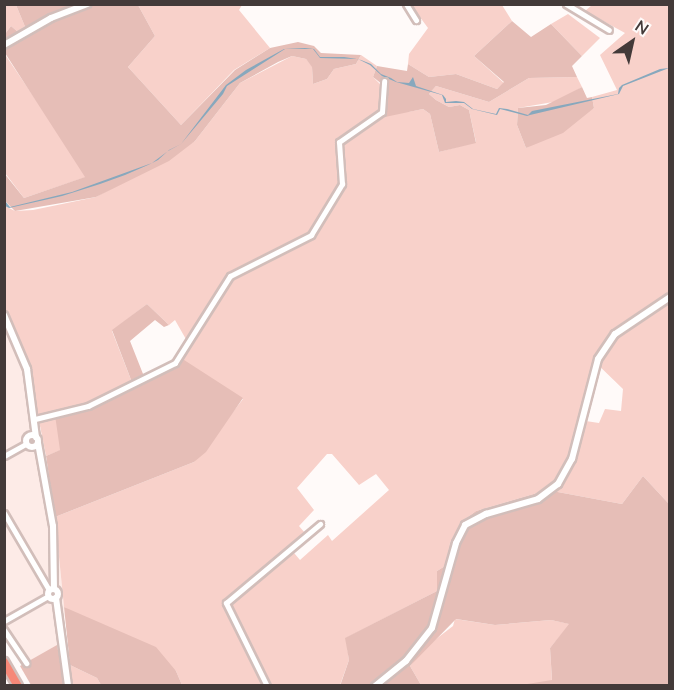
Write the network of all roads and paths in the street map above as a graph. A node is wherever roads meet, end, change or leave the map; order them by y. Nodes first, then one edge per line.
1 (87, 4) edge
2 (406, 4) edge
3 (566, 4) edge
4 (416, 20) dead end
5 (609, 30) dead end
6 (4, 45) edge
7 (384, 81) dead end
8 (669, 297) edge
9 (4, 315) edge
10 (35, 419) junction
11 (33, 443) junction
12 (4, 456) edge
13 (4, 513) edge
14 (320, 524) dead end
15 (51, 592) junction
16 (4, 621) edge
17 (4, 630) edge
18 (4, 662) edge
19 (26, 663) dead end
20 (18, 686) edge
21 (68, 686) edge
22 (267, 686) edge
23 (375, 686) edge

1 - 6 street
2 - 4 street
3 - 5 street
7 - 10 street
8 - 23 street
9 - 10 street
10 - 11 street
10 - 11 street
11 - 12 street
11 - 15 street
13 - 15 street
14 - 22 street
15 - 16 street
15 - 21 street
17 - 19 street
18 - 20 highway

